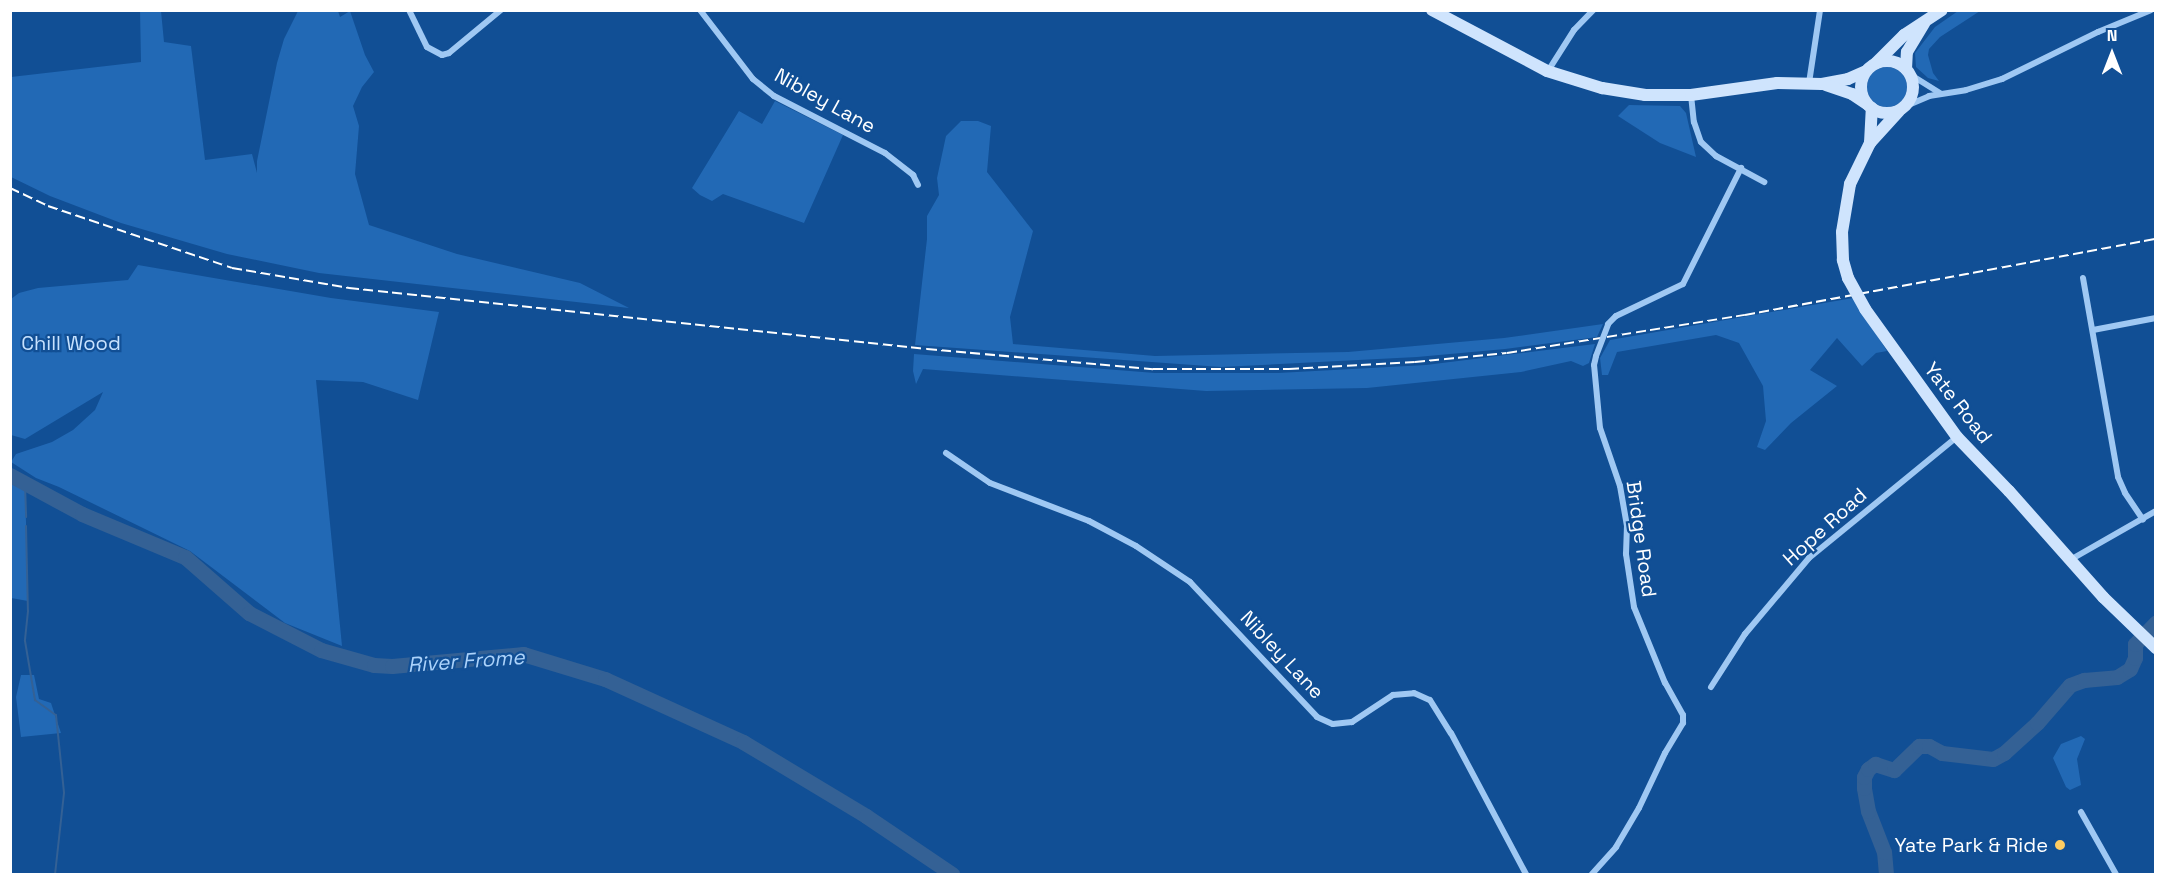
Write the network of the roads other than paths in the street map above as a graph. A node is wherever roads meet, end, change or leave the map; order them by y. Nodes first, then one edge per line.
1 (409, 10) edge
2 (501, 10) edge
3 (700, 10) edge
4 (1432, 10) edge
5 (1593, 10) edge
6 (1820, 10) edge
7 (1942, 10) edge
8 (2151, 10) edge
9 (1927, 21) junction
10 (1876, 63) junction
11 (1547, 71) junction
12 (1866, 71) junction
13 (1909, 72) junction
14 (1816, 83) junction
15 (1941, 93) junction
16 (1691, 95) junction
17 (1870, 107) junction
18 (1902, 108) junction
19 (1870, 143) junction
20 (1741, 168) junction
21 (1764, 182) dead end
22 (918, 185) dead end
23 (2083, 278) dead end
24 (2156, 318) edge
25 (2093, 330) junction
26 (1957, 437) junction
27 (946, 453) dead end
28 (2156, 511) edge
29 (2143, 520) junction
30 (2070, 561) junction
31 (2153, 645) edge
32 (1711, 687) dead end
33 (2081, 812) dead end
34 (1526, 874) edge
35 (1592, 874) edge
36 (2116, 874) edge

1 - 2 street
3 - 22 street, Nibley Lane
4 - 11 main road
5 - 11 street
6 - 14 street
7 - 9 main road
8 - 15 street
9 - 10 main road
9 - 13 main road
10 - 12 main road
10 - 13 main road
11 - 16 main road
12 - 14 main road
12 - 17 main road
13 - 15 street
13 - 18 main road
14 - 16 main road
14 - 17 main road
15 - 18 street
16 - 20 street
17 - 18 main road
17 - 19 main road, Yate Road
18 - 19 main road, Yate Road
19 - 26 main road, Yate Road, bridge
20 - 21 street
20 - 35 street, Bridge Road, bridge
23 - 25 street
24 - 25 street
25 - 29 street
26 - 30 main road, Yate Road
26 - 32 street, Hope Road
27 - 34 street, Nibley Lane
28 - 29 street
29 - 30 street
30 - 31 main road, Yate Road
33 - 36 street

